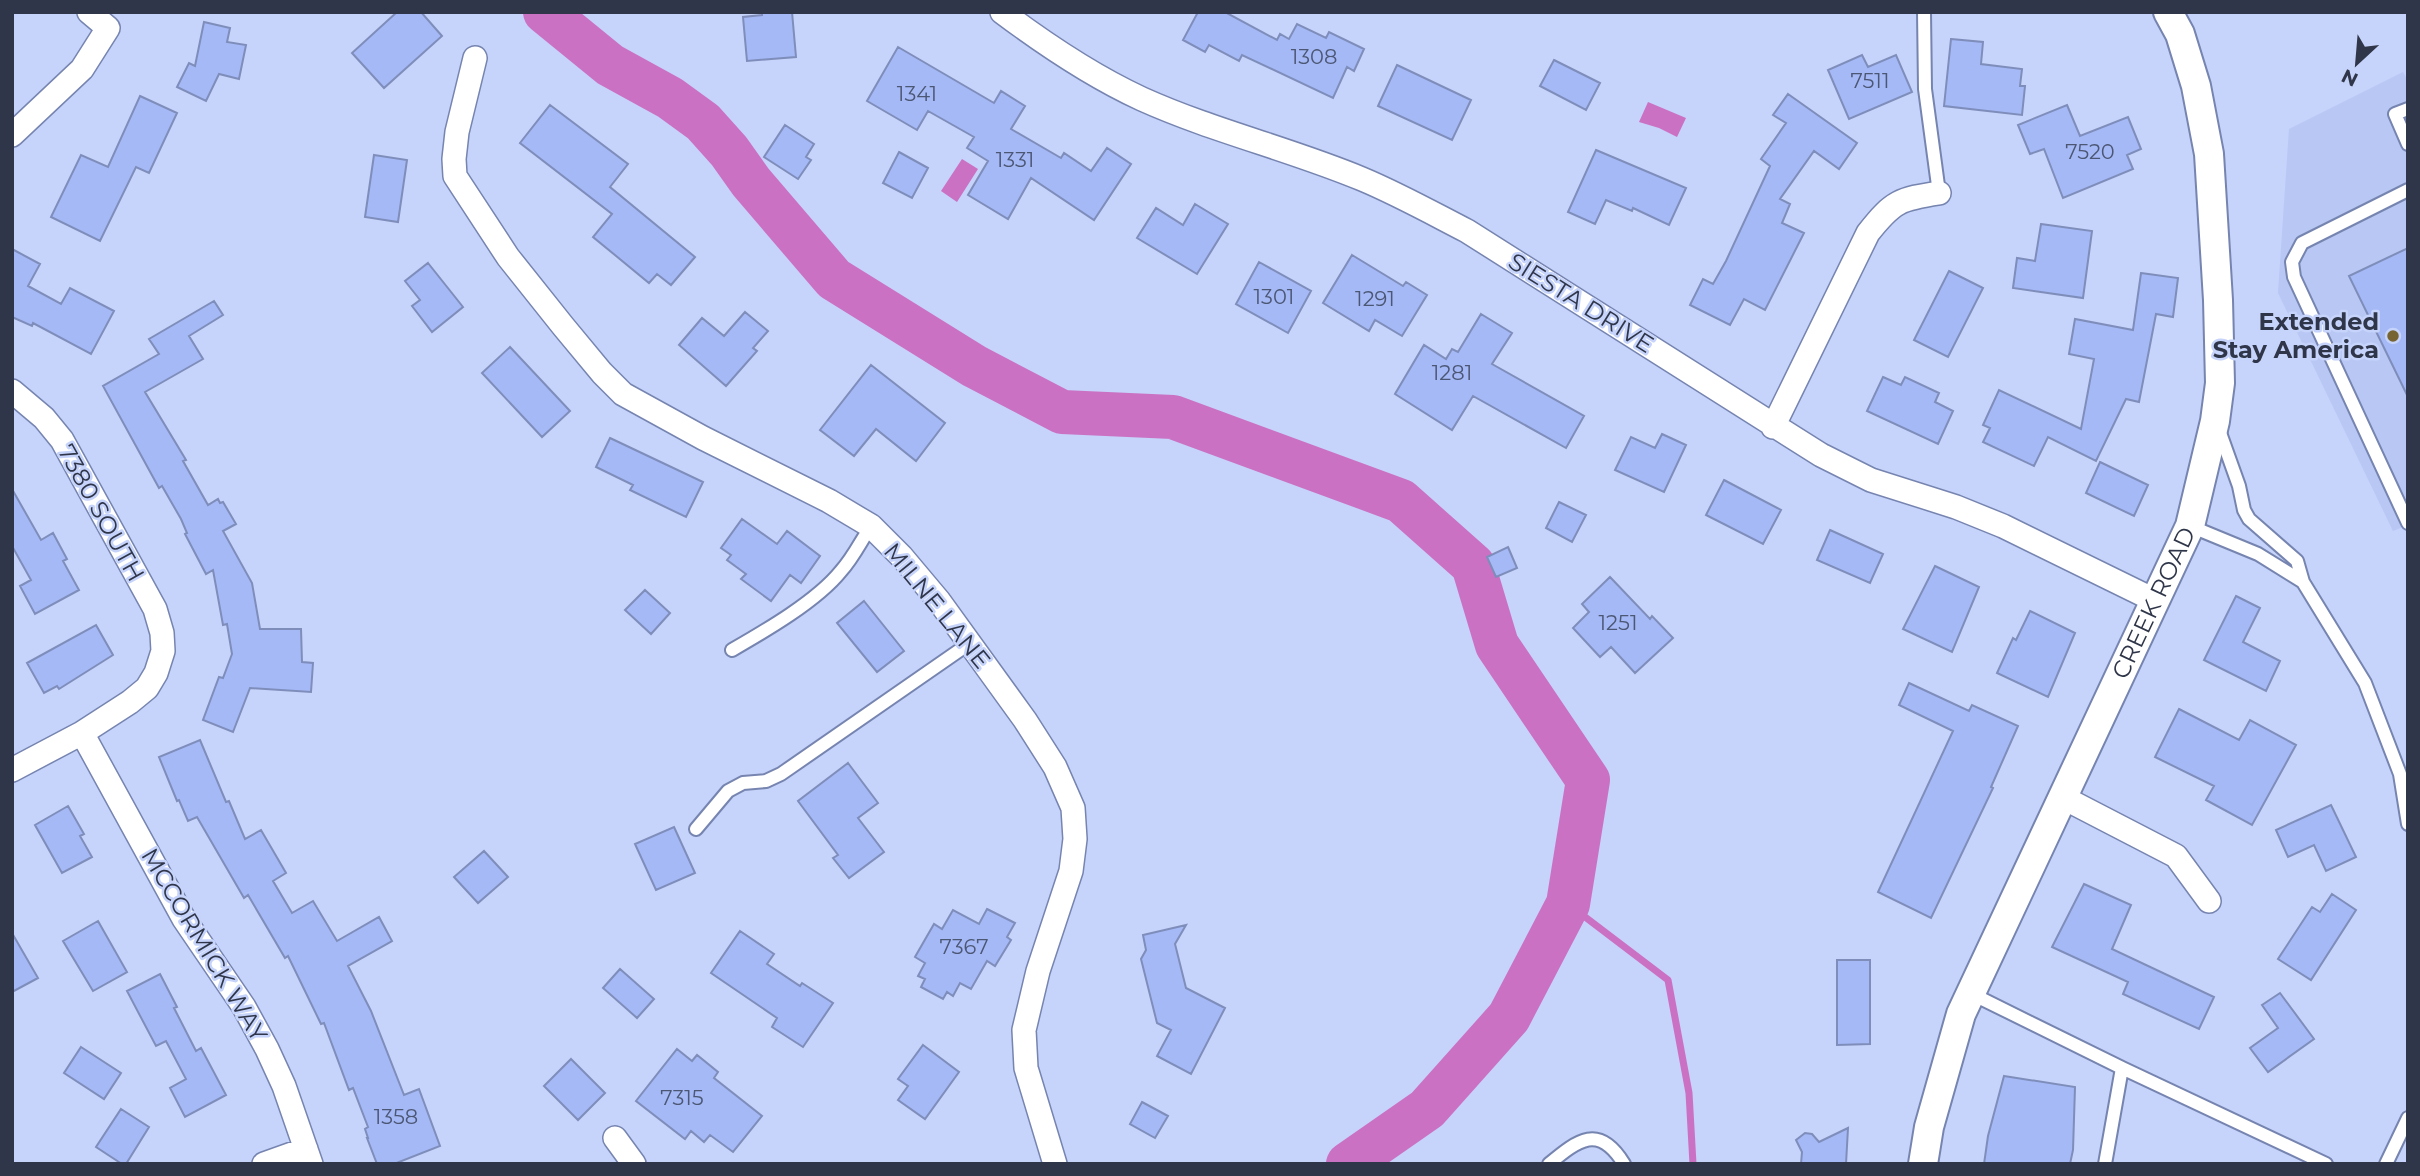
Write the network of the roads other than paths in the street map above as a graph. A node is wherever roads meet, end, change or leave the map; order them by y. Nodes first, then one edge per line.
1 (89, 12) edge
2 (1002, 12) edge
3 (1924, 12) edge
4 (2168, 12) edge
5 (475, 58) dead end
6 (2408, 109) edge
7 (12, 135) edge
8 (2408, 144) edge
9 (2408, 190) edge
10 (1940, 193) joint
11 (12, 391) edge
12 (2216, 421) junction
13 (1773, 427) junction
14 (2405, 508) edge
15 (2408, 523) edge
16 (871, 526) junction
17 (2190, 526) junction
18 (2302, 582) junction
19 (2155, 601) junction
20 (970, 643) junction
21 (732, 650) dead end
22 (82, 733) junction
23 (12, 770) edge
24 (2062, 797) junction
25 (2408, 824) edge
26 (696, 830) dead end
27 (2209, 901) dead end
28 (1970, 993) junction
29 (2122, 1068) junction
30 (2408, 1118) edge
31 (615, 1138) dead end
32 (308, 1156) edge
33 (264, 1164) edge
34 (634, 1164) edge
35 (1055, 1164) edge
36 (1549, 1164) edge
37 (1624, 1164) edge
38 (1923, 1164) edge
39 (2105, 1164) edge
40 (2326, 1164) edge
41 (2386, 1164) edge

1 - 7 street
2 - 13 street, SIESTA DRIVE
3 - 10 lane
4 - 12 street, CREEK ROAD
5 - 16 street, MILNE LANE
6 - 8 lane
9 - 14 lane
10 - 13 street
11 - 22 street, 7380 SOUTH
12 - 17 street, CREEK ROAD
12 - 18 lane
13 - 19 street, SIESTA DRIVE
14 - 15 lane
16 - 20 street, MILNE LANE
16 - 21 lane
17 - 18 lane
17 - 19 street, CREEK ROAD
18 - 25 lane
19 - 24 street, CREEK ROAD
20 - 26 lane
20 - 35 street, MILNE LANE
22 - 23 street
22 - 32 street, MCCORMICK WAY
24 - 27 street
24 - 28 street, CREEK ROAD
28 - 29 lane
28 - 38 street, CREEK ROAD
29 - 39 lane
29 - 40 lane
30 - 41 lane
31 - 34 street
32 - 33 street
36 - 37 lane

